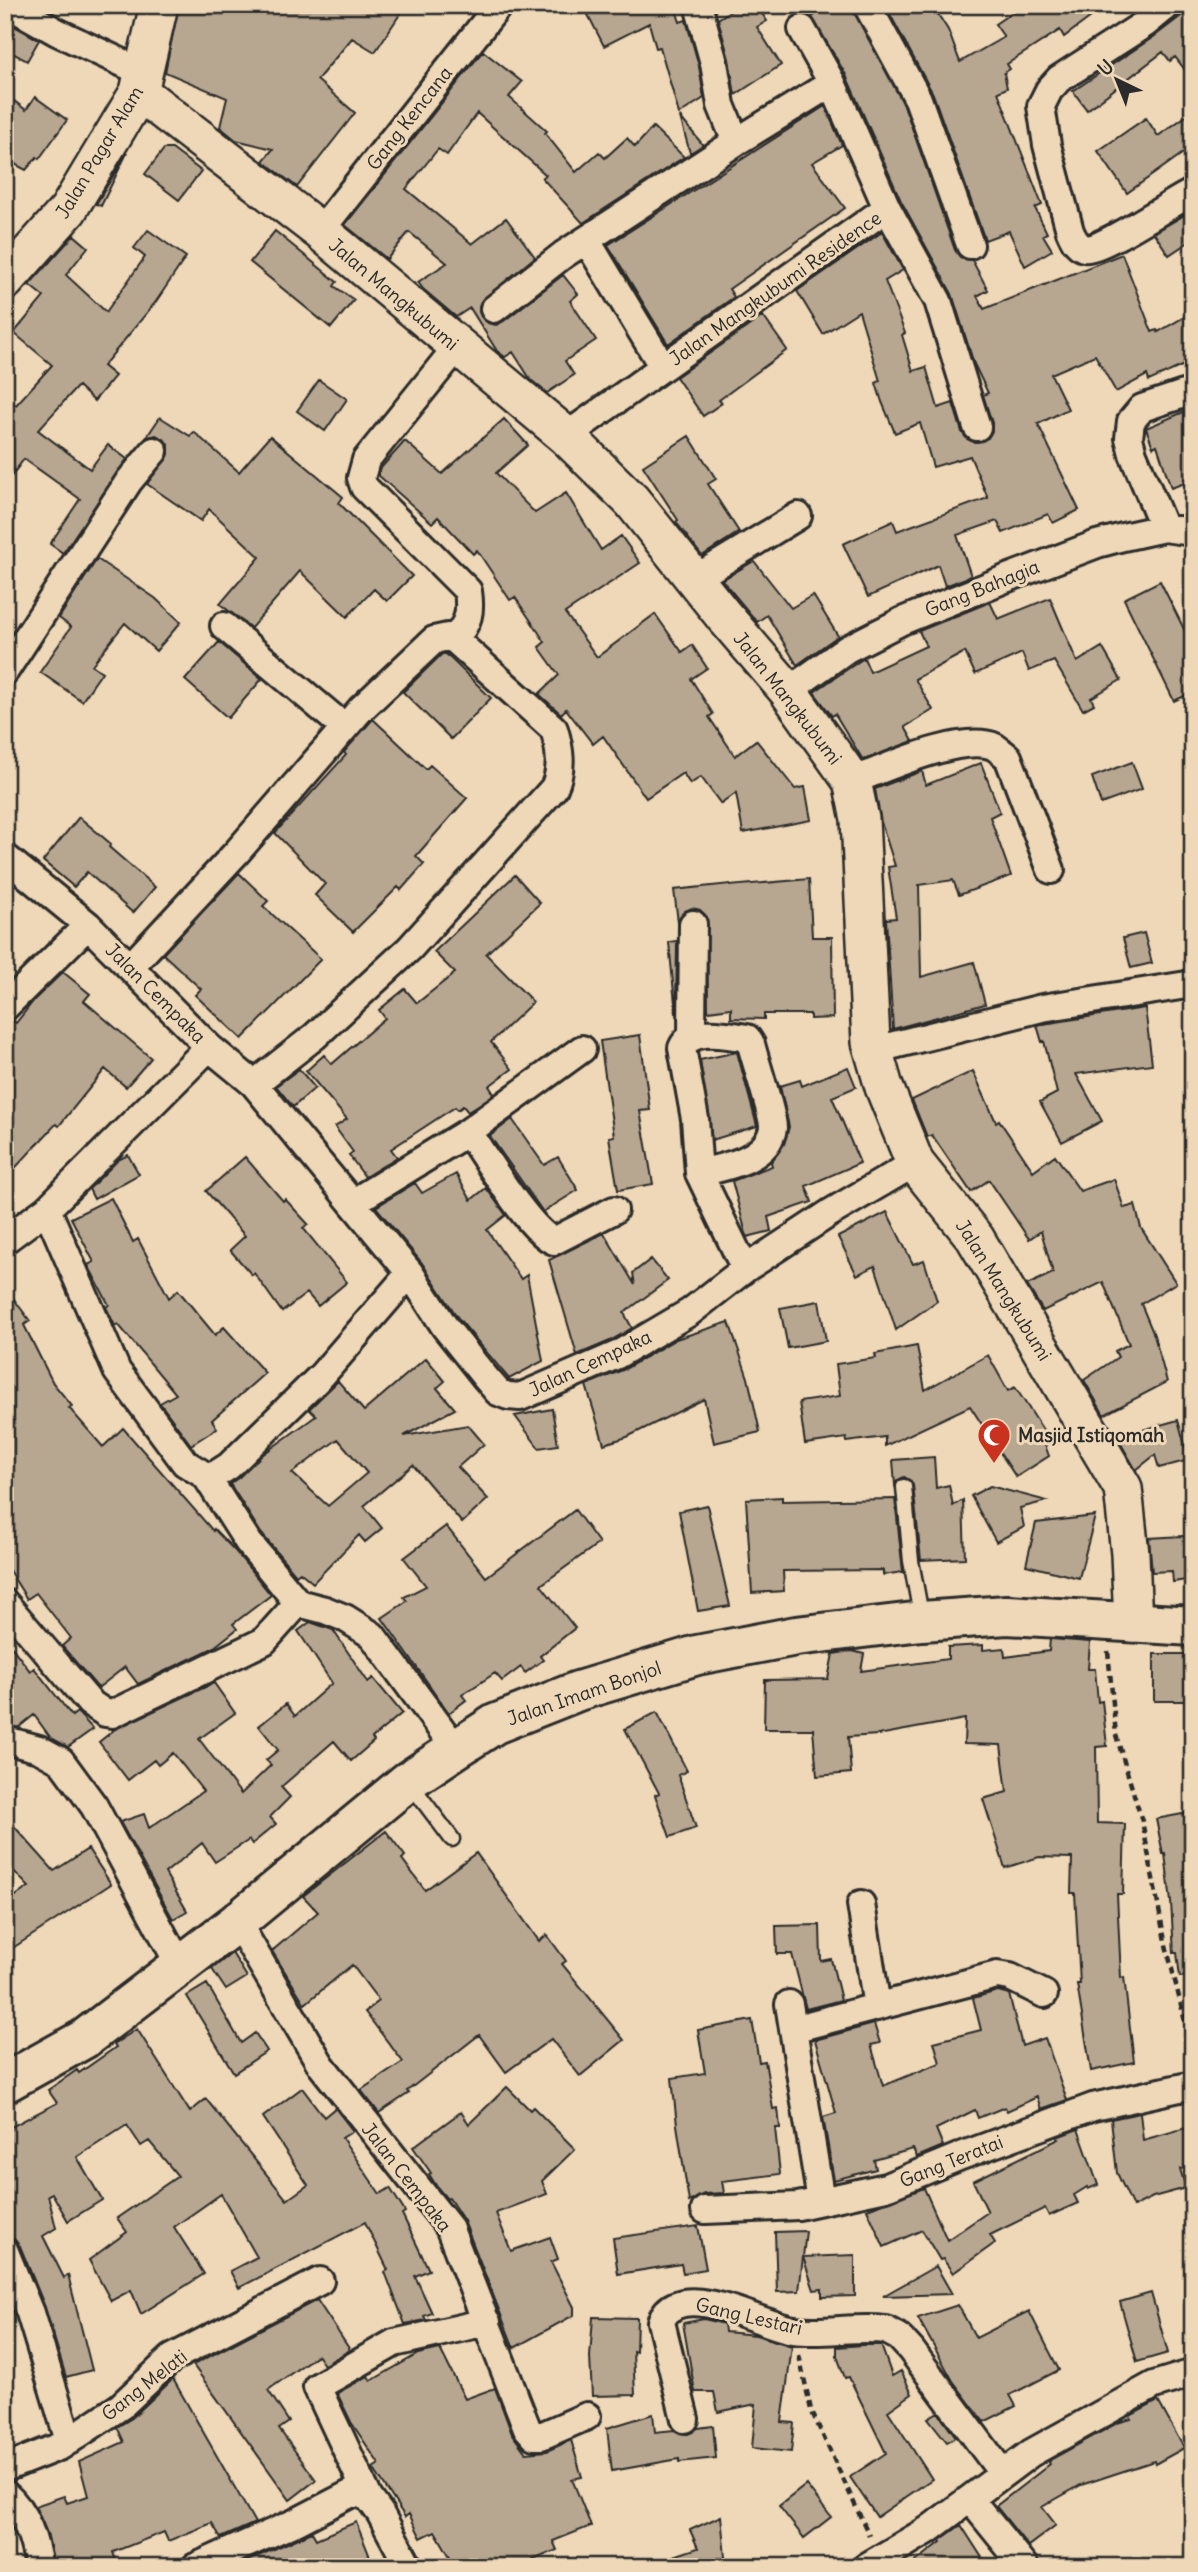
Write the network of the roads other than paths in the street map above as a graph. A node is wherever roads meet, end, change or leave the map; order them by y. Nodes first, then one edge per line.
1 (9, 5) edge
2 (159, 5) edge
3 (698, 5) edge
4 (867, 5) edge
5 (1168, 5) edge
6 (490, 8) edge
7 (802, 29) dead end
8 (141, 83) junction
9 (832, 83) junction
10 (736, 142) junction
11 (1193, 192) edge
12 (887, 208) junction
13 (320, 230) junction
14 (587, 241) junction
15 (970, 246) dead end
16 (5, 281) edge
17 (494, 309) dead end
18 (457, 347) junction
19 (663, 368) junction
20 (1193, 391) edge
21 (976, 427) dead end
22 (566, 436) junction
23 (154, 451) dead end
24 (798, 516) dead end
25 (1164, 528) junction
26 (1193, 532) edge
27 (694, 579) junction
28 (224, 626) dead end
29 (454, 639) junction
30 (5, 671) edge
31 (788, 691) junction
32 (344, 727) junction
33 (852, 781) junction
34 (5, 858) edge
35 (1051, 870) dead end
36 (693, 924) dead end
37 (88, 925) junction
38 (131, 966) junction
39 (1193, 984) edge
40 (5, 1007) edge
41 (692, 1035) junction
42 (209, 1046) junction
43 (582, 1049) dead end
44 (874, 1051) junction
45 (254, 1084) junction
46 (468, 1132) junction
47 (915, 1163) junction
48 (699, 1173) junction
49 (352, 1203) junction
50 (47, 1209) junction
51 (614, 1210) dead end
52 (5, 1240) edge
53 (745, 1269) junction
54 (410, 1273) junction
55 (206, 1476) junction
56 (904, 1487) dead end
57 (5, 1603) edge
58 (298, 1603) junction
59 (922, 1621) junction
60 (1119, 1622) junction
61 (1193, 1626) edge
62 (13, 1742) dead end
63 (456, 1749) junction
64 (408, 1781) junction
65 (452, 1839) dead end
66 (861, 1904) dead end
67 (237, 1922) junction
68 (180, 1966) junction
69 (1044, 1994) dead end
70 (877, 2007) junction
71 (5, 2083) edge
72 (1193, 2085) edge
73 (821, 2201) junction
74 (705, 2210) dead end
75 (5, 2252) edge
76 (320, 2281) dead end
77 (487, 2322) junction
78 (1193, 2373) edge
79 (586, 2416) dead end
80 (685, 2419) dead end
81 (69, 2441) junction
82 (5, 2468) edge
83 (1003, 2474) junction
84 (5, 2494) edge
85 (369, 2498) junction
86 (970, 2499) junction
87 (873, 2562) edge
88 (39, 2567) edge
89 (195, 2567) edge
90 (410, 2567) edge
91 (1026, 2567) edge

1 - 8 street
2 - 8 street, Jalan Pagar Alam
3 - 10 street
4 - 15 street
5 - 11 street
6 - 13 street, Gang Kencana
7 - 9 street, Jalan Mangkubumi Residence
8 - 13 street, Jalan Mangkubumi
8 - 16 street, Jalan Pagar Alam
9 - 10 street
9 - 12 street, Jalan Mangkubumi Residence
10 - 14 street
12 - 19 street, Jalan Mangkubumi Residence
12 - 21 street, Jalan Mangkubumi Residence
13 - 18 street, Jalan Mangkubumi
14 - 17 street
14 - 19 street, Jalan Mangkubumi Residence
18 - 22 street, Jalan Mangkubumi
18 - 29 street
19 - 22 street, Jalan Mangkubumi Residence
20 - 25 street
22 - 27 street, Jalan Mangkubumi
23 - 30 street
24 - 27 street
25 - 26 street, Gang Bahagia
25 - 31 street, Gang Bahagia
27 - 31 street, Jalan Mangkubumi
28 - 32 street
29 - 32 street
29 - 45 street
31 - 33 street, Jalan Mangkubumi
32 - 38 street
33 - 35 street
33 - 44 street, Jalan Mangkubumi
34 - 37 street, Jalan Cempaka
36 - 41 street
37 - 38 street, Jalan Cempaka
37 - 40 street
38 - 42 street, Jalan Cempaka
39 - 44 street
41 - 48 street
41 - 48 street
42 - 45 street, Jalan Cempaka
42 - 50 street
43 - 46 street
44 - 47 street, Jalan Mangkubumi
45 - 49 street, Jalan Cempaka
46 - 49 street
46 - 51 street
47 - 53 street, Jalan Cempaka
47 - 60 street, Jalan Mangkubumi
48 - 53 street
49 - 54 street, Jalan Cempaka
50 - 52 street
50 - 55 street
53 - 54 street, Jalan Cempaka
54 - 55 street
55 - 58 street
56 - 59 lane
57 - 58 street
58 - 63 street
59 - 60 highway, Jalan Imam Bonjol
59 - 63 highway, Jalan Imam Bonjol
60 - 61 highway, Jalan Imam Bonjol
62 - 68 street
63 - 64 highway, Jalan Imam Bonjol
64 - 65 lane
64 - 67 highway, Jalan Imam Bonjol
66 - 70 street
67 - 68 highway, Jalan Imam Bonjol
67 - 77 street, Jalan Cempaka
68 - 71 highway, Jalan Imam Bonjol
69 - 70 street
70 - 73 street
72 - 73 street, Gang Teratai
73 - 74 street, Gang Teratai
75 - 81 street
76 - 81 street, Gang Melati
77 - 79 street, Jalan Cempaka
77 - 85 street
78 - 83 street
80 - 83 street, Gang Lestari
81 - 82 street, Gang Melati
83 - 86 street
84 - 88 street
85 - 89 street
85 - 90 street
86 - 87 street
86 - 91 street

